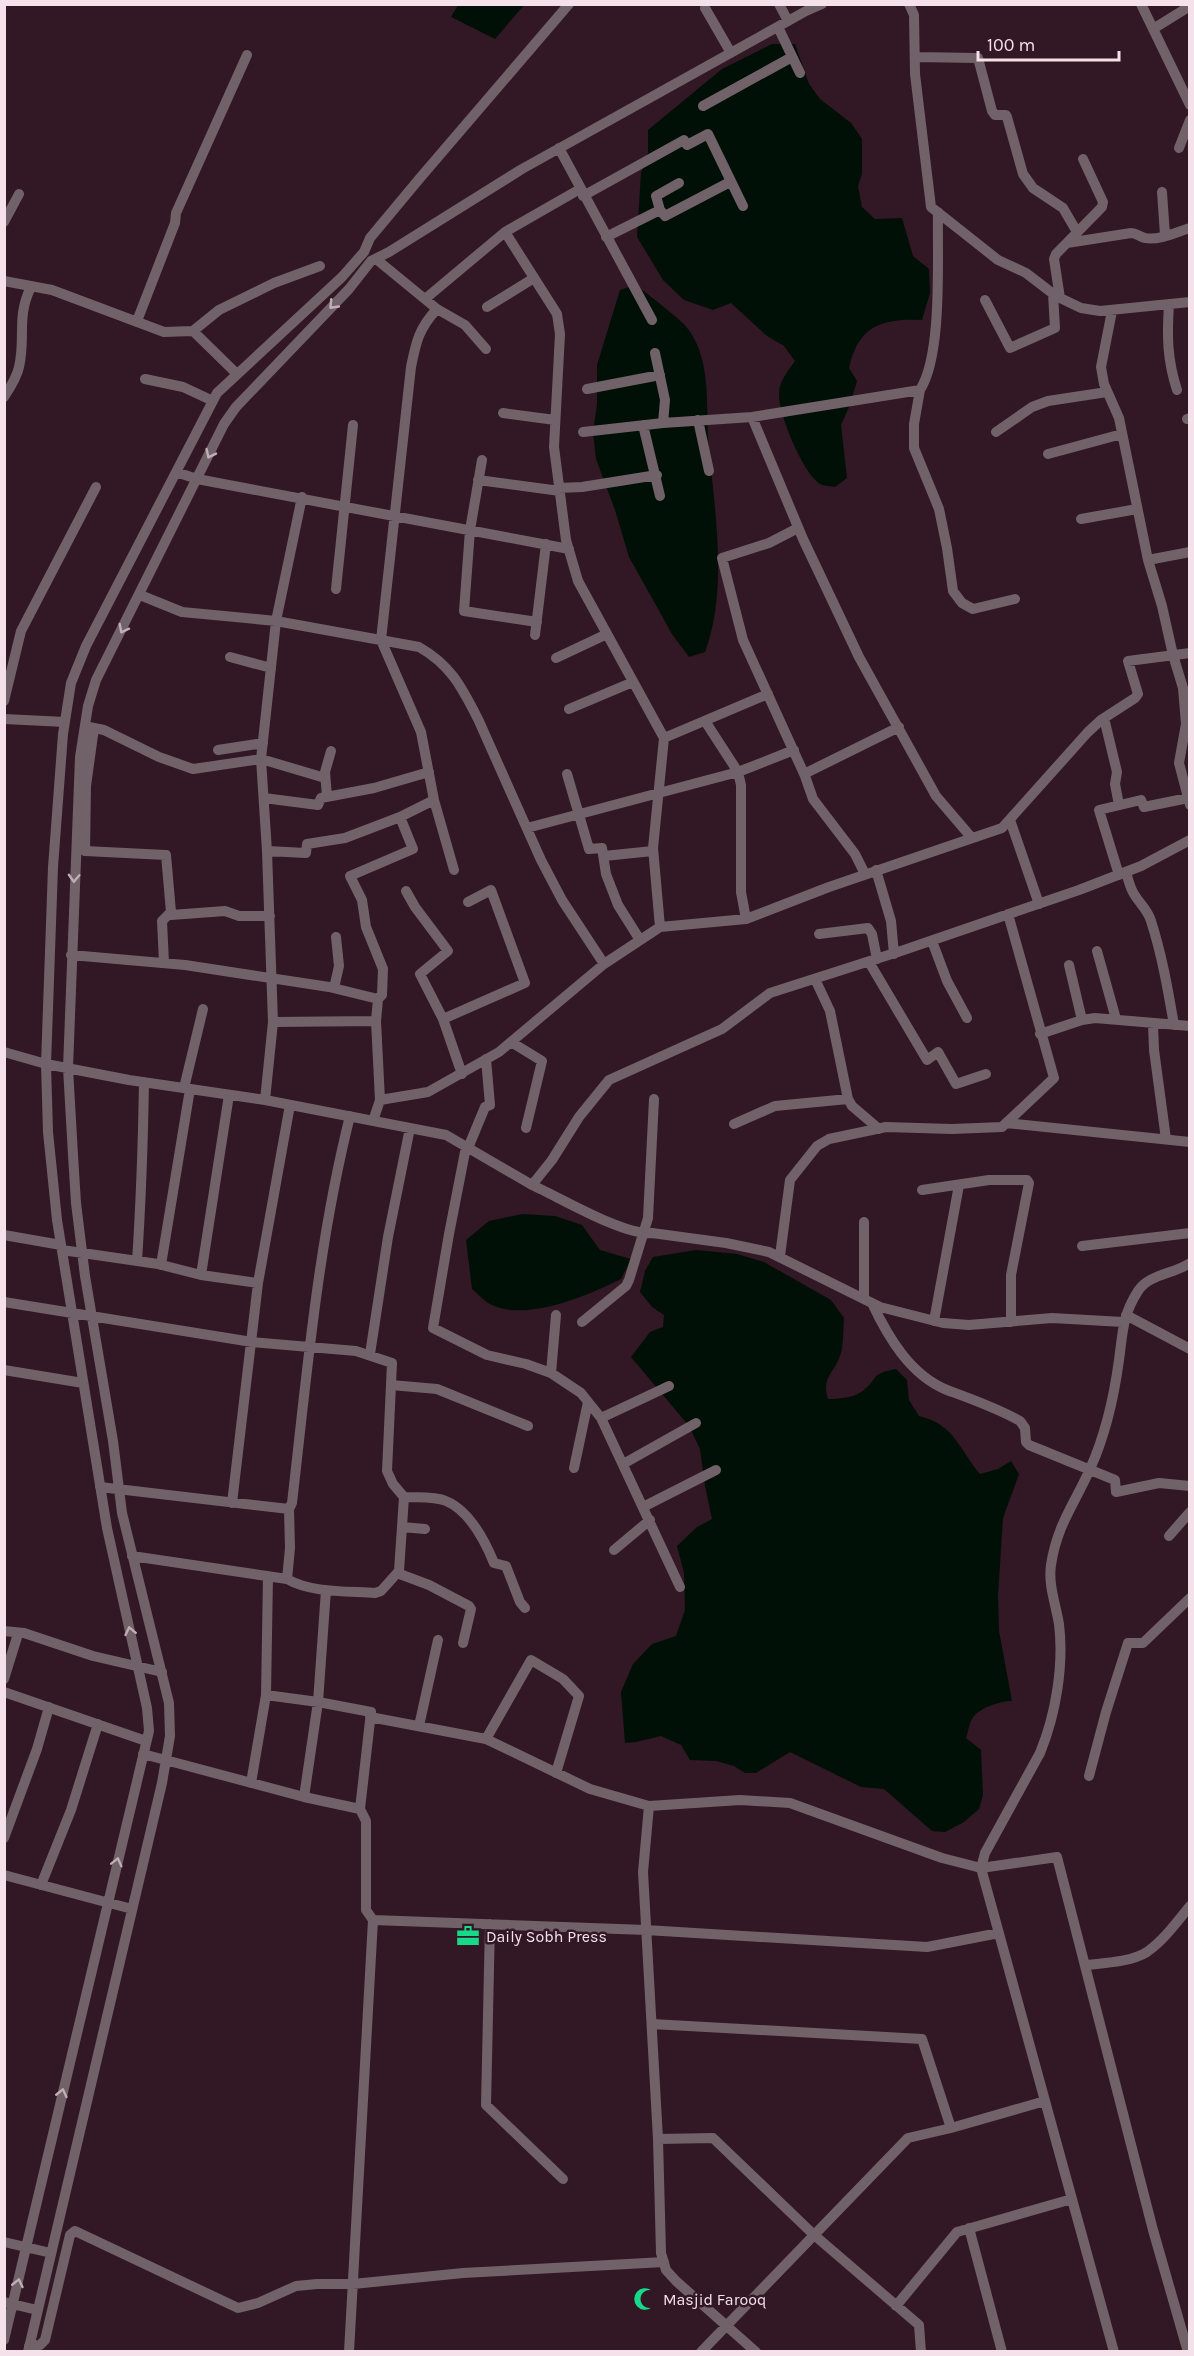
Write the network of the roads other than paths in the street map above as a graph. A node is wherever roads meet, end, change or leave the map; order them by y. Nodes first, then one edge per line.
1 (569, 4) edge
2 (779, 4) edge
3 (822, 4) edge
4 (1141, 4) edge
5 (912, 6) edge
6 (1190, 6) edge
7 (705, 8) dead end
8 (783, 24) junction
9 (1153, 29) junction
10 (731, 53) junction
11 (247, 55) dead end
12 (792, 57) junction
13 (915, 57) junction
14 (800, 74) dead end
15 (1190, 105) edge
16 (703, 106) dead end
17 (1190, 120) edge
18 (559, 148) junction
19 (1179, 148) dead end
20 (1083, 159) dead end
21 (730, 182) junction
22 (679, 183) dead end
23 (1162, 192) dead end
24 (581, 193) junction
25 (19, 194) dead end
26 (743, 206) dead end
27 (660, 210) junction
28 (938, 212) junction
29 (4, 222) edge
30 (1190, 228) edge
31 (505, 232) junction
32 (1077, 232) junction
33 (1164, 235) junction
34 (606, 237) junction
35 (1067, 243) junction
36 (364, 252) junction
37 (374, 260) junction
38 (320, 266) dead end
39 (534, 278) junction
40 (4, 281) edge
41 (31, 287) junction
42 (1056, 296) junction
43 (425, 299) junction
44 (985, 300) dead end
45 (1190, 302) edge
46 (1169, 304) junction
47 (487, 307) dead end
48 (437, 309) junction
49 (1112, 310) junction
50 (652, 320) dead end
51 (137, 321) junction
52 (193, 331) junction
53 (486, 349) dead end
54 (655, 354) dead end
55 (237, 374) junction
56 (660, 375) junction
57 (145, 379) dead end
58 (587, 389) dead end
59 (920, 390) junction
60 (1177, 390) dead end
61 (1107, 392) junction
62 (4, 397) edge
63 (213, 401) junction
64 (503, 413) dead end
65 (752, 417) junction
66 (555, 420) junction
67 (698, 420) junction
68 (663, 423) junction
69 (352, 425) dead end
70 (643, 425) junction
71 (584, 432) dead end
72 (996, 432) dead end
73 (1122, 434) junction
74 (1048, 454) dead end
75 (482, 460) dead end
76 (709, 471) dead end
77 (176, 472) junction
78 (657, 475) junction
79 (197, 478) junction
80 (478, 480) junction
81 (96, 487) dead end
82 (560, 489) junction
83 (660, 496) dead end
84 (302, 497) junction
85 (346, 506) junction
86 (1137, 509) junction
87 (393, 515) junction
88 (1081, 519) dead end
89 (798, 528) junction
90 (470, 530) junction
91 (546, 544) junction
92 (569, 549) junction
93 (1190, 552) edge
94 (1148, 560) junction
95 (336, 589) dead end
96 (140, 595) junction
97 (1016, 598) dead end
98 (276, 621) junction
99 (537, 622) junction
100 (607, 634) junction
101 (535, 635) dead end
102 (381, 640) junction
103 (1190, 653) edge
104 (1173, 655) junction
105 (230, 657) dead end
106 (556, 658) dead end
107 (271, 668) junction
108 (633, 682) junction
109 (768, 694) junction
110 (4, 701) edge
111 (569, 709) dead end
112 (1104, 718) junction
113 (4, 719) edge
114 (705, 721) junction
115 (65, 722) junction
116 (89, 727) junction
117 (898, 727) junction
118 (664, 738) junction
119 (263, 743) junction
120 (218, 750) dead end
121 (794, 750) junction
122 (331, 751) dead end
123 (261, 759) junction
124 (429, 772) junction
125 (738, 772) junction
126 (567, 774) dead end
127 (804, 774) junction
128 (325, 778) junction
129 (658, 791) junction
130 (327, 797) junction
131 (264, 798) junction
132 (434, 800) junction
133 (1189, 802) edge
134 (1119, 805) junction
135 (578, 812) junction
136 (400, 817) junction
137 (1010, 820) junction
138 (527, 828) junction
139 (972, 837) junction
140 (1190, 840) edge
141 (267, 851) junction
142 (653, 851) junction
143 (604, 856) junction
144 (454, 870) dead end
145 (876, 870) junction
146 (865, 874) junction
147 (1123, 874) junction
148 (406, 891) dead end
149 (468, 902) dead end
150 (1039, 904) junction
151 (171, 915) junction
152 (1008, 915) junction
153 (270, 916) junction
154 (746, 920) junction
155 (660, 927) junction
156 (819, 934) dead end
157 (336, 937) dead end
158 (640, 940) junction
159 (932, 941) junction
160 (1097, 951) dead end
161 (894, 954) junction
162 (71, 955) junction
163 (873, 960) junction
164 (164, 963) junction
165 (604, 964) junction
166 (1069, 965) dead end
167 (815, 979) junction
168 (272, 980) junction
169 (334, 988) junction
170 (378, 999) junction
171 (203, 1009) dead end
172 (968, 1018) dead end
173 (443, 1019) junction
174 (1116, 1019) junction
175 (1082, 1020) junction
176 (376, 1021) junction
177 (273, 1022) junction
178 (1153, 1024) junction
179 (1174, 1025) junction
180 (1190, 1026) edge
181 (1040, 1034) junction
182 (511, 1042) junction
183 (4, 1052) edge
184 (486, 1059) junction
185 (46, 1064) junction
186 (68, 1068) junction
187 (462, 1074) junction
188 (986, 1074) dead end
189 (144, 1082) junction
190 (187, 1088) junction
191 (229, 1095) junction
192 (654, 1099) dead end
193 (848, 1099) junction
194 (265, 1100) junction
195 (380, 1100) junction
196 (290, 1105) junction
197 (350, 1116) junction
198 (373, 1121) junction
199 (1006, 1123) junction
200 (734, 1124) dead end
201 (410, 1128) junction
202 (526, 1128) dead end
203 (879, 1129) junction
204 (1166, 1139) junction
205 (1190, 1142) edge
206 (467, 1147) junction
207 (532, 1185) junction
208 (959, 1185) junction
209 (922, 1190) dead end
210 (864, 1222) dead end
211 (1190, 1233) edge
212 (643, 1234) junction
213 (4, 1235) edge
214 (1082, 1246) dead end
215 (61, 1248) junction
216 (82, 1254) junction
217 (780, 1256) junction
218 (137, 1261) junction
219 (1190, 1263) edge
220 (161, 1265) junction
221 (201, 1275) junction
222 (258, 1283) junction
223 (868, 1300) junction
224 (4, 1302) edge
225 (71, 1312) junction
226 (556, 1315) dead end
227 (92, 1316) junction
228 (1125, 1319) junction
229 (934, 1321) junction
230 (582, 1322) dead end
231 (1011, 1322) junction
232 (252, 1342) junction
233 (310, 1349) junction
234 (1190, 1349) edge
235 (370, 1354) junction
236 (4, 1370) edge
237 (551, 1373) junction
238 (83, 1383) junction
239 (391, 1385) junction
240 (669, 1386) dead end
241 (588, 1402) junction
242 (601, 1418) junction
243 (696, 1423) dead end
244 (528, 1426) dead end
245 (92, 1441) junction
246 (112, 1441) junction
247 (623, 1464) junction
248 (574, 1468) dead end
249 (716, 1470) dead end
250 (1090, 1470) junction
251 (1190, 1486) edge
252 (100, 1487) junction
253 (119, 1490) junction
254 (404, 1497) junction
255 (232, 1503) junction
256 (643, 1507) junction
257 (290, 1509) junction
258 (1190, 1512) edge
259 (650, 1520) junction
260 (402, 1527) junction
261 (424, 1529) dead end
262 (1169, 1536) dead end
263 (614, 1550) dead end
264 (132, 1556) junction
265 (397, 1574) junction
266 (268, 1576) junction
267 (287, 1579) junction
268 (680, 1587) dead end
269 (326, 1590) junction
270 (1190, 1598) edge
271 (525, 1608) dead end
272 (4, 1631) edge
273 (18, 1634) junction
274 (438, 1640) dead end
275 (463, 1643) dead end
276 (137, 1667) junction
277 (162, 1672) junction
278 (4, 1679) edge
279 (4, 1692) edge
280 (266, 1695) junction
281 (318, 1702) junction
282 (49, 1707) junction
283 (370, 1717) junction
284 (98, 1724) junction
285 (419, 1726) junction
286 (486, 1739) junction
287 (146, 1741) junction
288 (143, 1754) junction
289 (166, 1761) junction
290 (556, 1773) junction
291 (1089, 1776) dead end
292 (251, 1783) junction
293 (304, 1797) junction
294 (649, 1806) junction
295 (360, 1809) junction
296 (4, 1838) edge
297 (981, 1868) junction
298 (4, 1875) edge
299 (41, 1885) junction
300 (108, 1902) junction
301 (1190, 1906) edge
302 (132, 1909) junction
303 (374, 1920) junction
304 (490, 1924) junction
305 (645, 1930) junction
306 (999, 1933) junction
307 (1086, 1965) junction
308 (652, 2024) junction
309 (1045, 2101) junction
310 (951, 2127) junction
311 (658, 2139) junction
312 (563, 2179) dead end
313 (1072, 2199) junction
314 (969, 2228) junction
315 (813, 2234) junction
316 (4, 2242) edge
317 (26, 2247) junction
318 (51, 2253) junction
319 (664, 2262) junction
320 (353, 2284) junction
321 (9, 2303) edge
322 (896, 2306) junction
323 (37, 2310) junction
324 (726, 2324) junction
325 (4, 2340) edge
326 (28, 2349) edge
327 (349, 2352) edge
328 (701, 2352) edge
329 (756, 2352) edge
330 (921, 2352) edge
331 (1002, 2352) edge
332 (1114, 2352) edge
333 (1188, 2352) edge

1 - 36 street
2 - 8 street
3 - 8 street
4 - 9 street
5 - 13 street
6 - 9 street
7 - 10 street
8 - 10 street
8 - 12 street
9 - 15 street
10 - 18 street
11 - 51 street
12 - 14 street
12 - 16 street
13 - 28 street
13 - 32 street
17 - 19 street
18 - 24 street
18 - 37 street
20 - 32 street
21 - 24 street
21 - 26 street
21 - 27 street
22 - 27 street
23 - 33 street
24 - 31 street
24 - 34 street
25 - 29 street
27 - 34 street
28 - 42 street
28 - 59 street
30 - 33 street
31 - 39 street
31 - 43 street
32 - 35 street
33 - 35 street
34 - 50 street
35 - 42 street
36 - 37 street
36 - 55 street
37 - 43 street
37 -> 79 street
38 - 52 street
39 - 47 street
39 - 66 street
40 - 41 street
41 - 51 street
41 - 62 street
42 - 44 street
42 - 49 street
43 - 48 street
45 - 46 street
46 - 49 street
46 - 60 street
48 - 53 street
48 - 87 street
49 - 61 street
51 - 52 street
52 - 55 street
54 - 56 street
55 - 63 street
56 - 58 street
56 - 68 street
57 - 63 street
59 - 65 street
59 - 97 street
61 - 72 street
61 - 73 street
63 - 77 street
64 - 66 street
65 - 67 street
65 - 89 street
66 - 82 street
67 - 68 street
67 - 76 street
68 - 70 street
69 - 85 street
70 - 71 street
70 - 78 street
73 - 74 street
73 - 86 street
75 - 80 street
77 - 79 street
77 - 115 street
78 - 82 street
78 - 83 street
79 - 84 street
79 - 96 street
80 - 82 street
80 - 90 street
81 - 110 street
82 - 92 street
84 - 85 street
84 - 98 street
85 - 87 street
85 - 95 street
86 - 88 street
86 - 94 street
87 - 90 street
87 - 102 street
89 - 109 street
89 - 117 street
90 - 91 street
90 - 99 street
91 - 92 street
91 - 99 street
92 - 100 street
93 - 94 street
94 - 104 street
96 - 98 street
96 -> 116 street
98 - 102 street
98 - 107 street
99 - 101 street
100 - 106 street
100 - 108 street
102 - 124 street
102 - 138 street
103 - 104 street
104 - 112 street
104 - 133 street
105 - 107 street
107 - 119 street
108 - 111 street
108 - 118 street
109 - 114 street
109 - 121 street
112 - 134 street
112 - 137 street
113 - 115 street
114 - 118 street
114 - 125 street
115 - 185 street
116 - 123 street
116 - 151 street
116 -> 162 street
117 - 127 street
117 - 139 street
118 - 129 street
119 - 120 street
119 - 123 street
121 - 125 street
121 - 127 street
122 - 128 street
123 - 128 street
123 - 131 street
124 - 130 street
124 - 132 street
125 - 129 street
125 - 154 street
126 - 135 street
127 - 146 street
128 - 130 street
129 - 135 street
129 - 142 street
130 - 131 street
131 - 141 street
132 - 136 street
132 - 144 street
133 - 134 street
134 - 147 street
135 - 138 street
135 - 143 street
136 - 141 street
136 - 170 street
137 - 139 street
137 - 150 street
138 - 165 street
139 - 145 street
140 - 147 street
141 - 153 street
142 - 143 street
142 - 155 street
143 - 158 street
145 - 146 street
145 - 161 street
146 - 154 street
147 - 150 street
147 - 179 street
148 - 173 street
149 - 173 street
150 - 152 street
151 - 153 street
151 - 164 street
152 - 159 street
152 - 181 street
153 - 168 street
154 - 155 street
155 - 158 street
156 - 163 street
157 - 169 street
158 - 165 street
159 - 161 street
159 - 172 street
160 - 174 street
161 - 163 street
162 - 164 street
162 - 186 street
163 - 167 street
163 - 188 street
164 - 168 street
165 - 182 street
166 - 175 street
167 - 193 street
167 - 207 street
168 - 169 street
168 - 177 street
169 - 170 street
170 - 176 street
171 - 190 street
173 - 187 street
174 - 175 street
174 - 178 street
175 - 181 street
176 - 177 street
176 - 195 street
177 - 194 street
178 - 179 street
178 - 204 street
179 - 180 street
181 - 199 street
182 - 184 street
182 - 202 street
183 - 185 street
184 - 187 street
184 - 206 street
185 - 186 street
185 - 215 street
186 - 189 street
186 - 216 street
187 - 195 street
189 - 190 street
189 - 218 street
190 - 191 street
190 - 220 street
191 - 194 street
191 - 221 street
192 - 212 street
193 - 200 street
193 - 203 street
194 - 196 street
195 - 198 street
196 - 197 street
196 - 222 street
197 - 198 street
197 - 233 street
198 - 201 street
199 - 203 street
199 - 204 street
201 - 206 street
201 - 235 street
203 - 217 street
204 - 205 street
206 - 207 street
206 - 237 street
207 - 212 street
208 - 209 street
208 - 229 street
208 - 231 street
210 - 223 street
211 - 214 street
212 - 217 street
212 - 230 street
213 - 215 street
215 - 216 street
215 - 225 street
216 - 218 street
216 - 227 street
217 - 223 street
218 - 220 street
219 - 228 street
220 - 221 street
221 - 222 street
222 - 232 street
223 - 229 street
223 - 250 street
224 - 225 street
225 - 227 street
225 - 238 street
226 - 237 street
227 - 232 street
227 - 246 street
228 - 231 street
228 - 234 street
228 - 250 street
229 - 231 street
232 - 233 street
232 - 255 street
233 - 235 street
233 - 257 street
235 - 239 street
236 - 238 street
237 - 241 street
238 - 245 street
239 - 244 street
239 - 254 street
240 - 242 street
241 - 242 street
241 - 248 street
242 - 247 street
243 - 247 street
245 - 246 street
245 - 252 street
246 - 253 street
247 - 256 street
249 - 256 street
250 - 251 street
250 - 297 street
252 - 253 street
276 -> 252 street
253 - 255 street
253 - 264 street
254 - 260 street
254 - 271 street
255 - 257 street
256 - 259 street
257 - 267 street
258 - 262 street
259 - 263 street
259 - 268 street
260 - 261 street
260 - 265 street
264 - 266 street
264 - 277 street
265 - 269 street
265 - 275 street
266 - 267 street
266 - 280 street
267 - 269 street
269 - 281 street
270 - 291 street
272 - 273 street
273 - 276 street
273 - 278 street
274 - 285 street
276 - 277 street
276 - 287 street
277 - 289 street
279 - 282 street
280 - 281 street
280 - 292 street
281 - 283 street
281 - 293 street
282 - 284 street
282 - 296 street
283 - 285 street
283 - 295 street
284 - 287 street
284 - 299 street
285 - 286 street
286 - 290 street
286 - 290 street
287 - 288 street
288 - 289 street
300 -> 288 street
289 - 292 street
289 - 302 street
290 - 294 street
292 - 293 street
293 - 295 street
294 - 297 street
294 - 305 street
295 - 303 street
297 - 306 street
297 - 307 street
298 - 299 street
299 - 300 street
300 - 302 street
317 -> 300 street
301 - 307 street
302 - 318 street
303 - 304 street
303 - 320 street
304 - 305 street
304 - 312 street
305 - 306 street
305 - 308 street
306 - 309 street
307 - 333 street
308 - 310 street
308 - 311 street
309 - 310 street
309 - 313 street
310 - 315 street
311 - 315 street
311 - 319 street
313 - 314 street
313 - 332 street
314 - 322 street
314 - 331 street
315 - 322 street
315 - 324 street
316 - 317 street
317 - 318 street
321 -> 317 street
318 - 323 street
319 - 320 street
319 - 324 street
320 - 326 street
320 - 327 street
321 - 323 street
321 - 325 street
322 - 330 street
323 - 326 street
324 - 328 street
324 - 329 street

